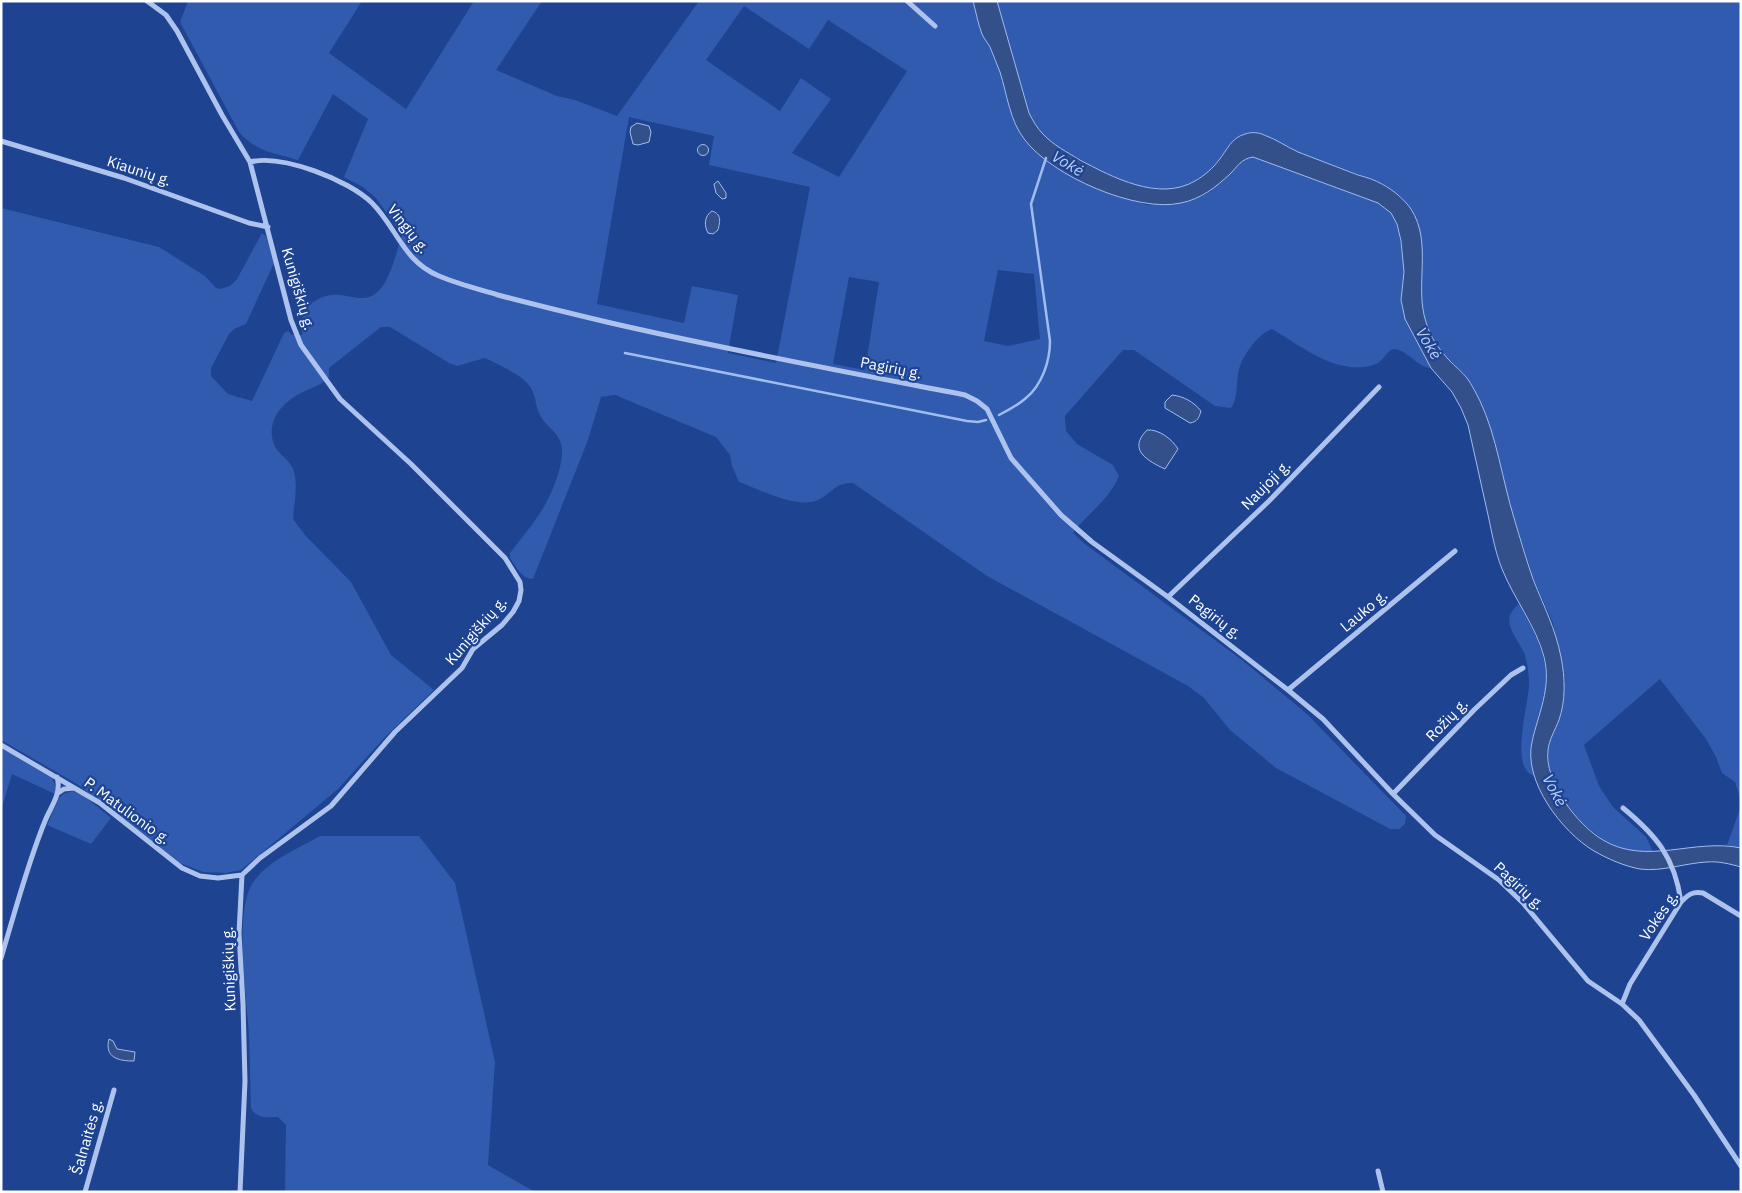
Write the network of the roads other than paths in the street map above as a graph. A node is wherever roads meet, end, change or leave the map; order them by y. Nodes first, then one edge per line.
1 (147, 1) edge
2 (907, 1) edge
3 (935, 26) dead end
4 (1, 141) edge
5 (250, 162) junction
6 (268, 226) junction
7 (551, 310) joint
8 (1379, 387) dead end
9 (1455, 551) dead end
10 (1168, 597) junction
11 (1523, 668) dead end
12 (1288, 690) junction
13 (1, 745) edge
14 (57, 778) junction
15 (76, 788) junction
16 (58, 793) junction
17 (1393, 794) junction
18 (1623, 808) dead end
19 (242, 875) junction
20 (1681, 902) junction
21 (1741, 916) edge
22 (1, 958) edge
23 (1622, 1004) junction
24 (114, 1090) dead end
25 (1741, 1166) edge
26 (1378, 1171) dead end
27 (84, 1192) edge
28 (240, 1192) edge
29 (1383, 1192) edge

1 - 5 street, Kunigiškių g.
2 - 3 street
4 - 6 street, Kiaunių g.
5 - 6 street, Kunigiškių g.
5 - 7 street, Vingių g.
6 - 19 street, Kunigiškių g.
7 - 10 street, Pagirių g.
8 - 10 street, Naujoji g.
9 - 12 street, Lauko g.
10 - 12 street, Pagirių g.
11 - 17 street, Rožių g.
12 - 17 street, Pagirių g.
13 - 14 street, P. Matulionio g.
14 - 15 street, P. Matulionio g.
14 - 16 street
15 - 16 street
15 - 19 street, P. Matulionio g.
16 - 22 street
17 - 23 street, Pagirių g.
18 - 20 street
19 - 28 street, Kunigiškių g.
20 - 21 street, Vokės g.
20 - 23 street, Vokės g.
23 - 25 street, Pagirių g.
24 - 27 street, Šalnaitės g.
26 - 29 street

